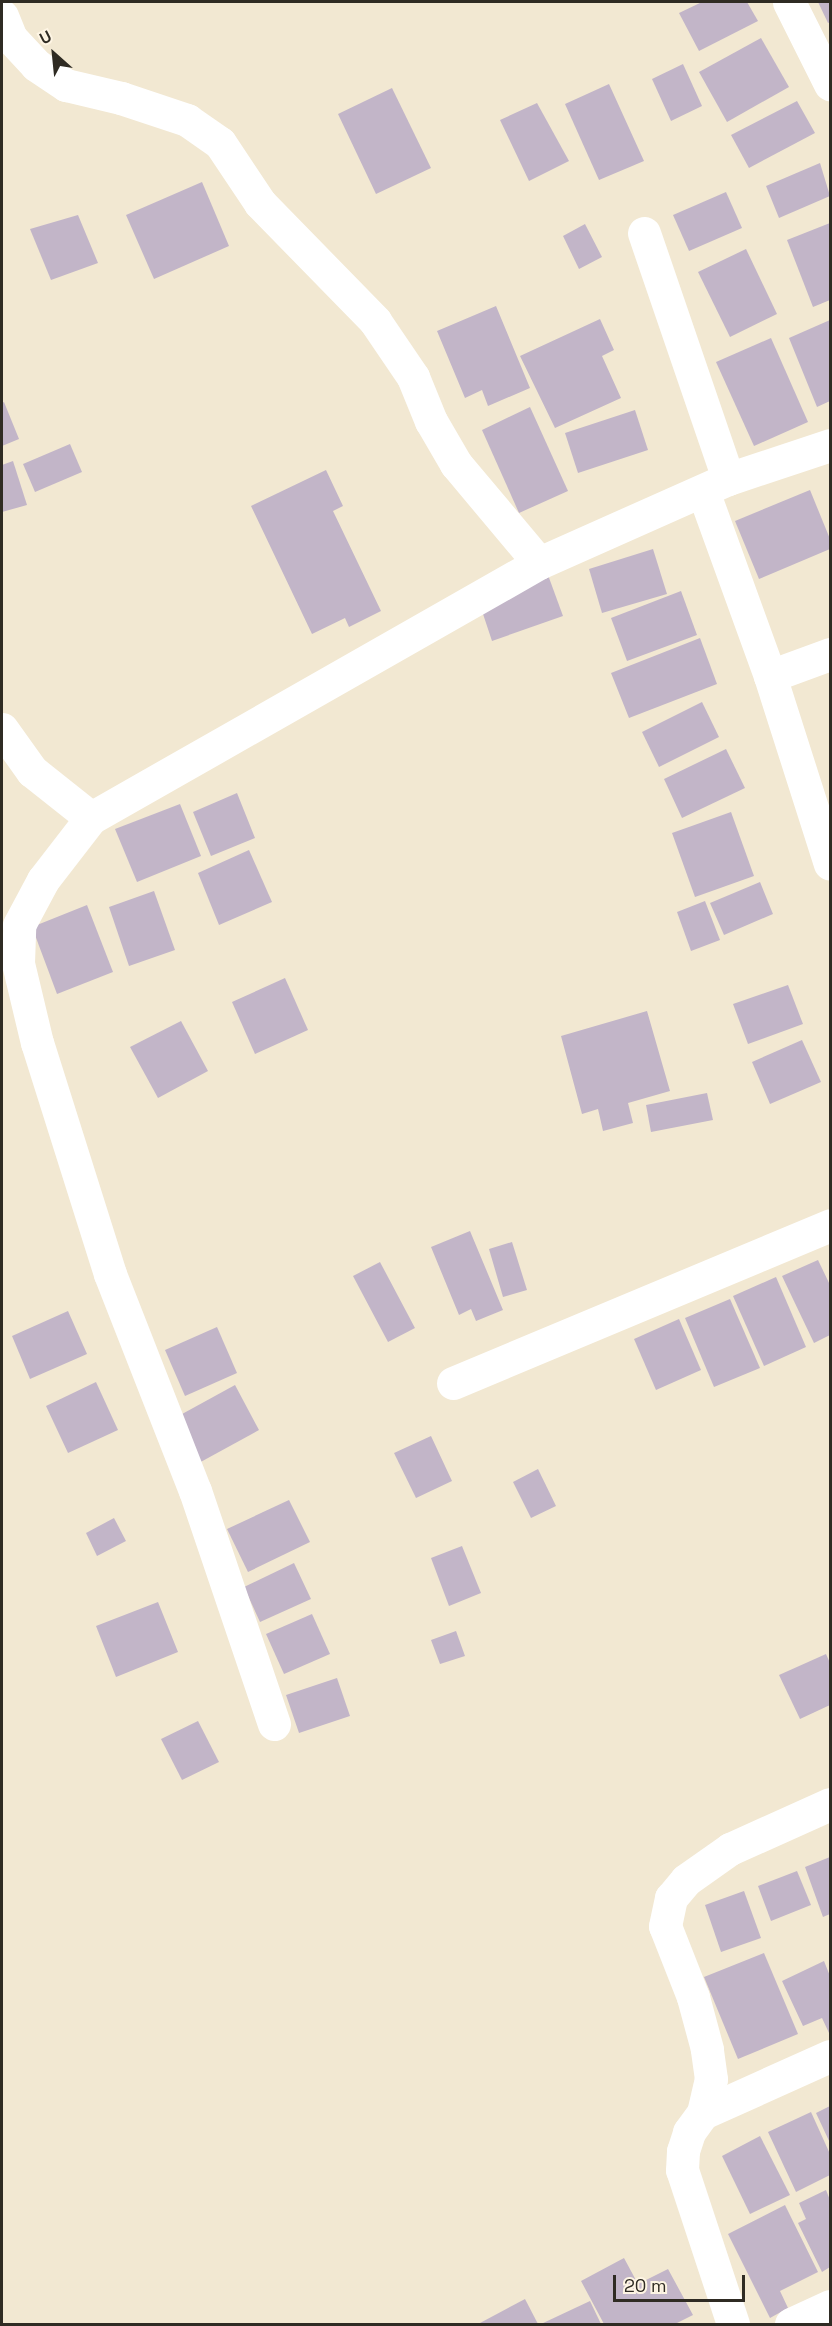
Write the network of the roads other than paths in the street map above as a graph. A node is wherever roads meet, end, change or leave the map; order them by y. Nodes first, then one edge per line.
1 (789, 2) edge
2 (2, 16) edge
3 (831, 84) edge
4 (644, 233) dead end
5 (831, 445) edge
6 (716, 485) junction
7 (539, 563) junction
8 (831, 654) edge
9 (770, 676) junction
10 (2, 734) edge
11 (92, 818) junction
12 (831, 864) edge
13 (831, 1225) edge
14 (453, 1383) dead end
15 (274, 1724) dead end
16 (831, 1804) edge
17 (831, 2056) edge
18 (703, 2113) junction
19 (831, 2306) edge
20 (732, 2325) edge
21 (790, 2325) edge

1 - 3 street
2 - 7 street
4 - 6 street
5 - 6 street
6 - 7 street
6 - 9 street
7 - 11 street
8 - 9 street
9 - 12 street
10 - 11 street
11 - 15 street
13 - 14 street
16 - 18 street
17 - 18 street
18 - 20 street
19 - 21 street

